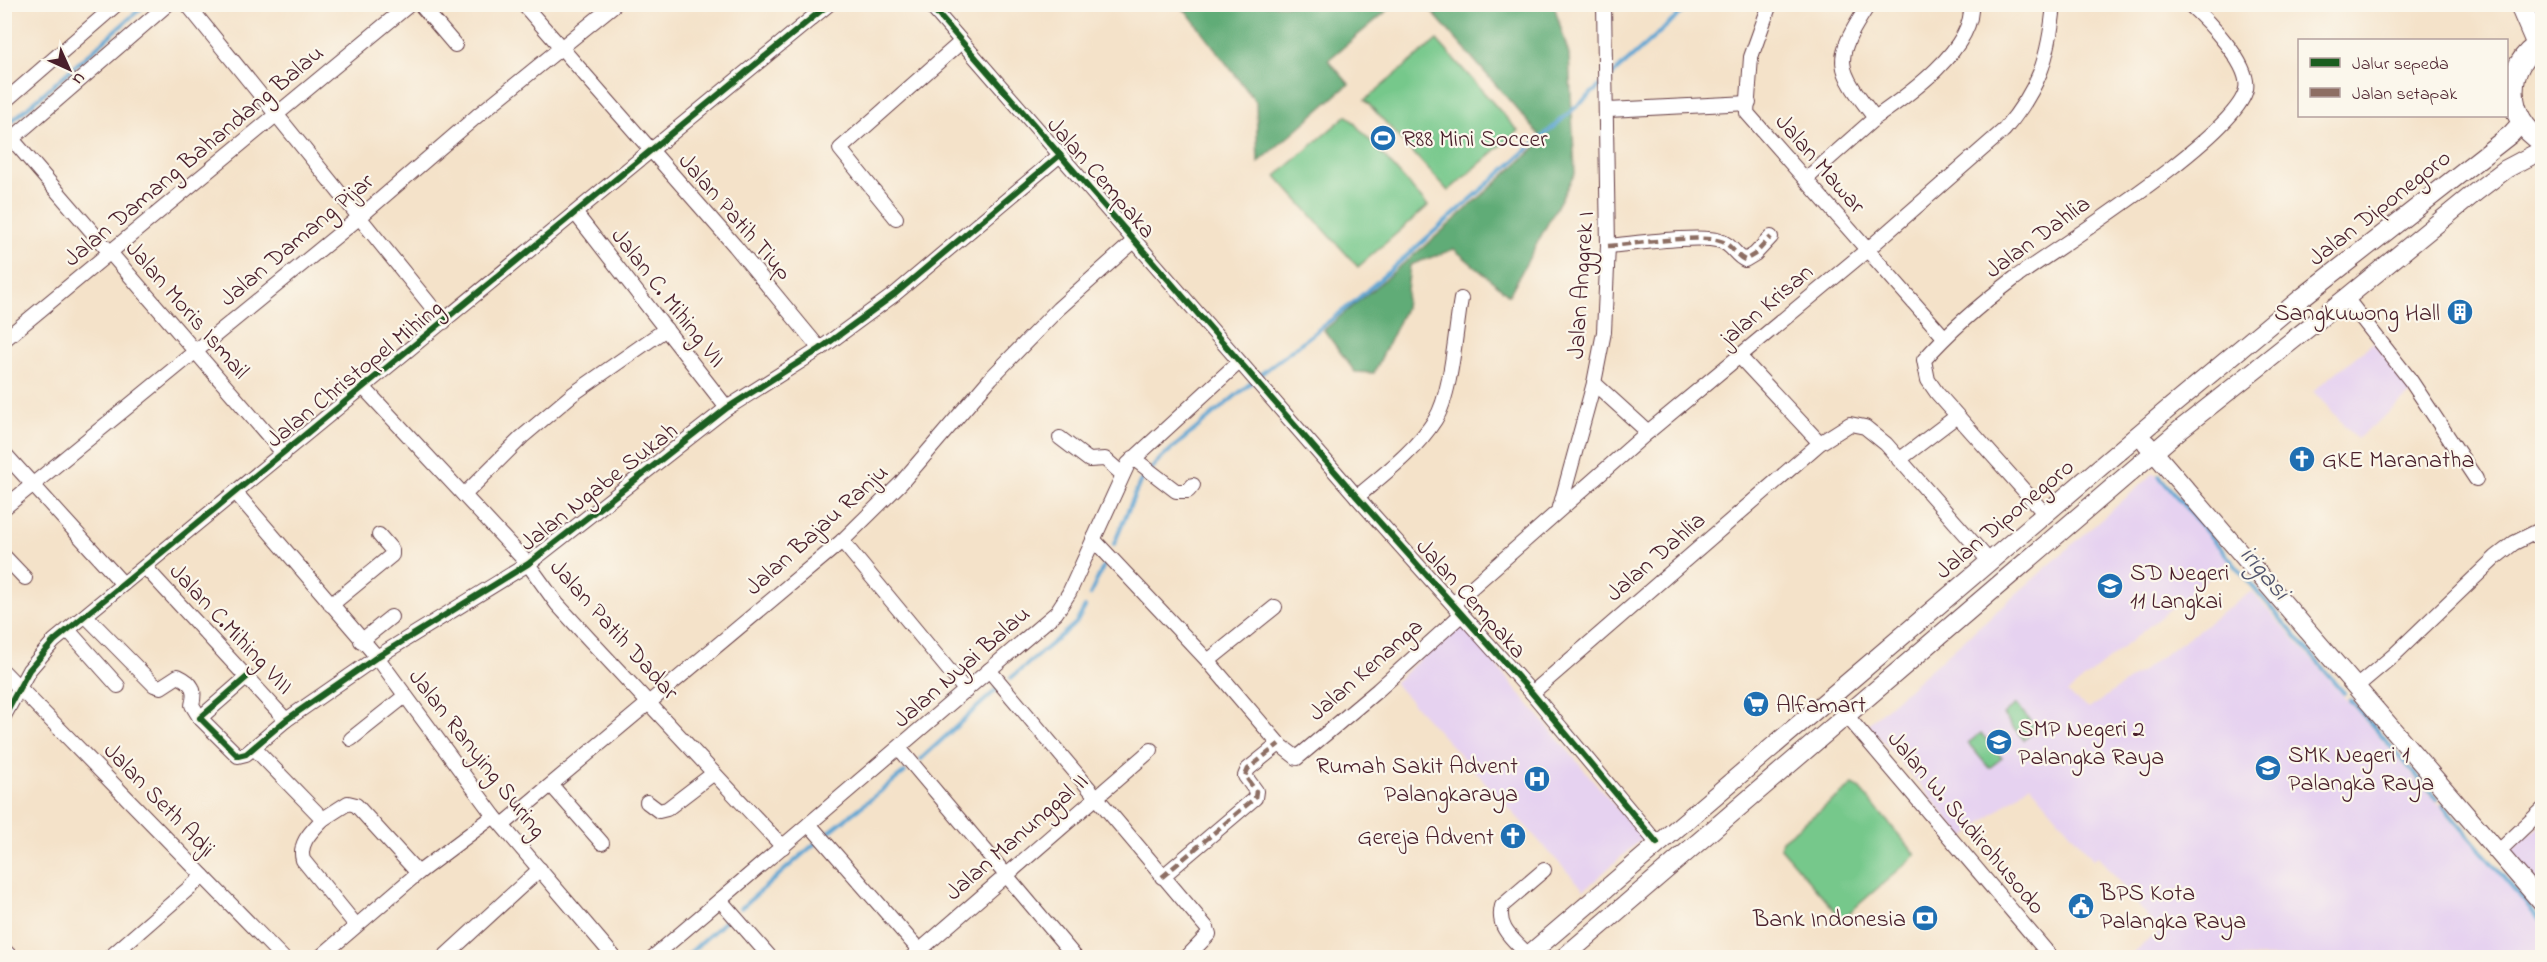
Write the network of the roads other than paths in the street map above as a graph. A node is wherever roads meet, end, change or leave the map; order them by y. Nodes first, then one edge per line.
1 (117, 4) edge
2 (168, 4) edge
3 (187, 4) edge
4 (410, 4) edge
5 (420, 4) edge
6 (523, 4) edge
7 (615, 4) edge
8 (829, 4) edge
9 (929, 4) edge
10 (1604, 4) edge
11 (1770, 4) edge
12 (1869, 4) edge
13 (1971, 4) edge
14 (2054, 4) edge
15 (2189, 4) edge
16 (2520, 4) edge
17 (962, 42) junction
18 (2540, 44) edge
19 (455, 45) dead end
20 (562, 49) junction
21 (7, 94) edge
22 (1749, 103) junction
23 (1608, 110) junction
24 (276, 116) junction
25 (1875, 118) junction
26 (2521, 123) junction
27 (2542, 141) edge
28 (8, 142) edge
29 (2542, 150) edge
30 (650, 153) junction
31 (1060, 155) junction
32 (1806, 179) junction
33 (576, 214) junction
34 (361, 216) junction
35 (896, 218) dead end
36 (1771, 237) dead end
37 (1134, 241) junction
38 (1608, 246) junction
39 (1867, 250) junction
40 (110, 254) junction
41 (2346, 298) junction
42 (1461, 299) dead end
43 (444, 322) junction
44 (666, 329) junction
45 (1944, 337) junction
46 (4, 340) edge
47 (820, 349) junction
48 (196, 350) junction
49 (1739, 356) junction
50 (1248, 371) junction
51 (1594, 383) junction
52 (364, 388) junction
53 (727, 408) junction
54 (1957, 416) junction
55 (1648, 432) junction
56 (2139, 435) junction
57 (1060, 438) dead end
58 (1820, 443) junction
59 (2154, 452) junction
60 (4, 453) edge
61 (284, 454) junction
62 (1899, 460) junction
63 (1140, 464) junction
64 (1122, 474) junction
65 (2476, 479) dead end
66 (32, 484) junction
67 (1193, 485) dead end
68 (236, 493) junction
69 (464, 495) junction
70 (1357, 496) junction
71 (4, 508) edge
72 (1560, 509) junction
73 (2045, 514) junction
74 (2542, 529) edge
75 (379, 535) dead end
76 (842, 541) junction
77 (1099, 544) junction
78 (4, 556) edge
79 (1990, 562) junction
80 (528, 564) junction
81 (145, 567) junction
82 (25, 578) dead end
83 (123, 584) junction
84 (331, 605) junction
85 (1275, 607) dead end
86 (1457, 609) junction
87 (86, 616) junction
88 (392, 617) dead end
89 (68, 630) junction
90 (361, 642) junction
91 (377, 657) junction
92 (1208, 661) junction
93 (4, 672) edge
94 (247, 677) junction
95 (995, 677) junction
96 (118, 686) dead end
97 (19, 687) junction
98 (2356, 687) junction
99 (966, 691) junction
100 (1532, 693) junction
101 (405, 696) junction
102 (650, 702) junction
103 (4, 716) edge
104 (1847, 716) junction
105 (200, 718) junction
106 (286, 720) junction
107 (351, 739) dead end
108 (1279, 744) junction
109 (254, 748) junction
110 (1151, 750) dead end
111 (904, 755) junction
112 (714, 773) junction
113 (552, 786) junction
114 (1095, 797) junction
115 (647, 802) dead end
116 (2542, 810) edge
117 (322, 819) junction
118 (499, 820) junction
119 (815, 830) junction
120 (602, 843) dead end
121 (1658, 843) junction
122 (783, 847) junction
123 (2498, 852) junction
124 (1675, 862) junction
125 (540, 869) junction
126 (1544, 870) dead end
127 (418, 873) junction
128 (1005, 874) junction
129 (203, 876) junction
130 (1162, 877) junction
131 (2542, 903) edge
132 (726, 906) junction
133 (355, 924) junction
134 (1564, 925) junction
135 (1580, 942) junction
136 (4, 950) edge
137 (919, 955) edge
138 (1526, 956) edge
139 (12, 957) edge
140 (109, 957) edge
141 (283, 957) edge
142 (319, 957) edge
143 (443, 957) edge
144 (615, 957) edge
145 (652, 957) edge
146 (771, 957) edge
147 (1076, 957) edge
148 (1186, 957) edge
149 (1563, 957) edge
150 (2052, 957) edge

1 - 21 street
2 - 28 street
3 - 24 street
4 - 24 street, Jalan Damang Bahandang Balau
5 - 19 street
6 - 20 street, Jalan Patih Tiup
7 - 20 street, Jalan Damang Pijar
8 - 30 street, Jalan Christopel Mihing
9 - 17 street, Jalan Cempaka
10 - 23 street, Jalan Anggrek I
11 - 22 street, Jalan Mawar
12 - 25 street
13 - 25 street
14 - 39 street, jalan Krisan
15 - 45 street, Jalan Dahlia
16 - 18 highway
17 - 31 street, Jalan Cempaka
17 - 35 street
18 - 26 highway
20 - 30 street, Jalan Patih Tiup
20 - 34 street, Jalan Damang Pijar
22 - 23 street, Jalan Mawar
22 - 32 street, Jalan Mawar
23 - 38 street, Jalan Anggrek I
24 - 34 street
24 - 40 street, Jalan Damang Bahandang Balau
25 - 32 street
26 - 27 highway
26 - 56 main road, Jalan Diponegoro
28 - 40 street, Jalan Moris Ismail
29 - 41 main road, Jalan Diponegoro
30 - 33 street, Jalan Christopel Mihing
30 - 47 street, Jalan Patih Tiup
31 - 37 street, Jalan Cempaka
31 - 47 street, Jalan Ngabe Sukah
32 - 39 street, Jalan Mawar
33 - 43 street, Jalan Christopel Mihing
33 - 44 street, Jalan C. Mihing VII
34 - 43 street
34 - 48 street, Jalan Damang Pijar
36 - 38 street
37 - 50 street, Jalan Cempaka
37 - 76 street, Jalan Bajau Ranju
38 - 51 street, Jalan Anggrek I
39 - 45 street, Jalan Mawar
39 - 49 street, jalan Krisan
40 - 46 street, Jalan Damang Bahandang Balau
40 - 48 street, Jalan Moris Ismail
41 - 59 main road, Jalan Diponegoro
41 - 65 street
42 - 70 street
43 - 52 street, Jalan Christopel Mihing
44 - 53 street, Jalan C. Mihing VII
44 - 69 street
45 - 54 street, Jalan Dahlia
47 - 53 street, Jalan Ngabe Sukah
48 - 61 street, Jalan Moris Ismail
48 - 66 street, Jalan Damang Pijar
49 - 55 street, jalan Krisan
49 - 58 street
50 - 63 street, Jalan Nyai Balau
50 - 70 street, Jalan Cempaka
51 - 55 street
51 - 72 street, Jalan Anggrek I
52 - 61 street, Jalan Christopel Mihing
52 - 69 street, Jalan Patih Dadar
53 - 80 street, Jalan Ngabe Sukah
54 - 62 street
54 - 73 street, Jalan Dahlia
55 - 72 street, jalan Krisan
56 - 59 main road
56 - 73 main road, Jalan Diponegoro
57 - 64 street
58 - 62 street, Jalan Dahlia
58 - 100 street, Jalan Dahlia
59 - 98 main road
59 - 104 main road, Jalan Diponegoro
60 - 66 street
61 - 68 street, Jalan Christopel Mihing
62 - 79 street, Jalan Dahlia
63 - 64 street, Jalan Nyai Balau
63 - 67 street
64 - 77 street, Jalan Nyai Balau
66 - 71 street, Jalan Damang Pijar
66 - 83 street
68 - 81 street, Jalan Christopel Mihing
68 - 84 street, Jalan Ranying Suring
69 - 80 street, Jalan Patih Dadar
70 - 86 street, Jalan Cempaka
72 - 86 street, jalan Krisan
73 - 79 main road, Jalan Diponegoro
74 - 98 street
75 - 84 street
76 - 99 street
76 - 102 street, Jalan Bajau Ranju
77 - 92 street
77 - 95 street, Jalan Nyai Balau
78 - 82 street
79 - 121 main road, Jalan Diponegoro
80 - 91 street, Jalan Ngabe Sukah
80 - 102 street, Jalan Patih Dadar
81 - 83 street, Jalan Christopel Mihing
81 - 94 street, Jalan C.Mihing VIII
83 - 87 street, Jalan Christopel Mihing
84 - 90 street, Jalan Ranying Suring
85 - 92 street
86 - 100 street, Jalan Cempaka
86 - 108 street, Jalan Kenanga
87 - 89 street, Jalan Christopel Mihing
87 - 105 street
88 - 90 street
89 - 96 street
89 - 97 street, Jalan Christopel Mihing
90 - 91 street, Jalan Ranying Suring
91 - 101 street, Jalan Ranying Suring
91 - 106 street, Jalan Ngabe Sukah
92 - 108 street
93 - 97 street, Jalan Seth Adji
94 - 105 street
94 - 106 street, Jalan C.Mihing VIII
95 - 99 street, Jalan Nyai Balau
95 - 114 street
97 - 103 street, Jalan Christopel Mihing
97 - 129 street, Jalan Seth Adji
98 - 123 main road
99 - 111 street, Jalan Nyai Balau
100 - 121 street, Jalan Cempaka
101 - 107 street
101 - 118 street, Jalan Ranying Suring
102 - 112 street, Jalan Patih Dadar
102 - 113 street, Jalan Bajau Ranju
104 - 124 main road, Jalan Diponegoro
104 - 150 street, Jalan W. Sudirohusodo
105 - 109 street
106 - 109 street, Jalan Ngabe Sukah
108 - 130 street
109 - 117 street
110 - 114 street, Jalan Manunggal II
111 - 119 street, Jalan Nyai Balau
111 - 128 street
112 - 115 street
112 - 122 street, Jalan Patih Dadar
113 - 118 street, Jalan Bajau Ranju
113 - 120 street
114 - 128 street, Jalan Manunggal II
114 - 130 street
116 - 123 street
117 - 127 street
117 - 133 street
118 - 125 street, Jalan Ranying Suring
118 - 127 street, Jalan Bajau Ranju
119 - 122 street, Jalan Nyai Balau
119 - 137 street
121 - 124 main road
121 - 134 main road, Jalan Diponegoro
122 - 132 street, Jalan Nyai Balau
123 - 131 main road
124 - 135 main road, Jalan Diponegoro
125 - 143 street
125 - 144 street, Jalan Ranying Suring
126 - 138 street
127 - 133 street, Jalan Bajau Ranju
128 - 137 street, Jalan Manunggal II
128 - 147 street
129 - 140 street
129 - 141 street, Jalan Seth Adji
130 - 148 street
132 - 145 street, Jalan Nyai Balau
132 - 146 street
133 - 142 street, Jalan Bajau Ranju
134 - 135 main road
134 - 138 main road, Jalan Diponegoro
135 - 149 main road, Jalan Diponegoro
136 - 139 street

